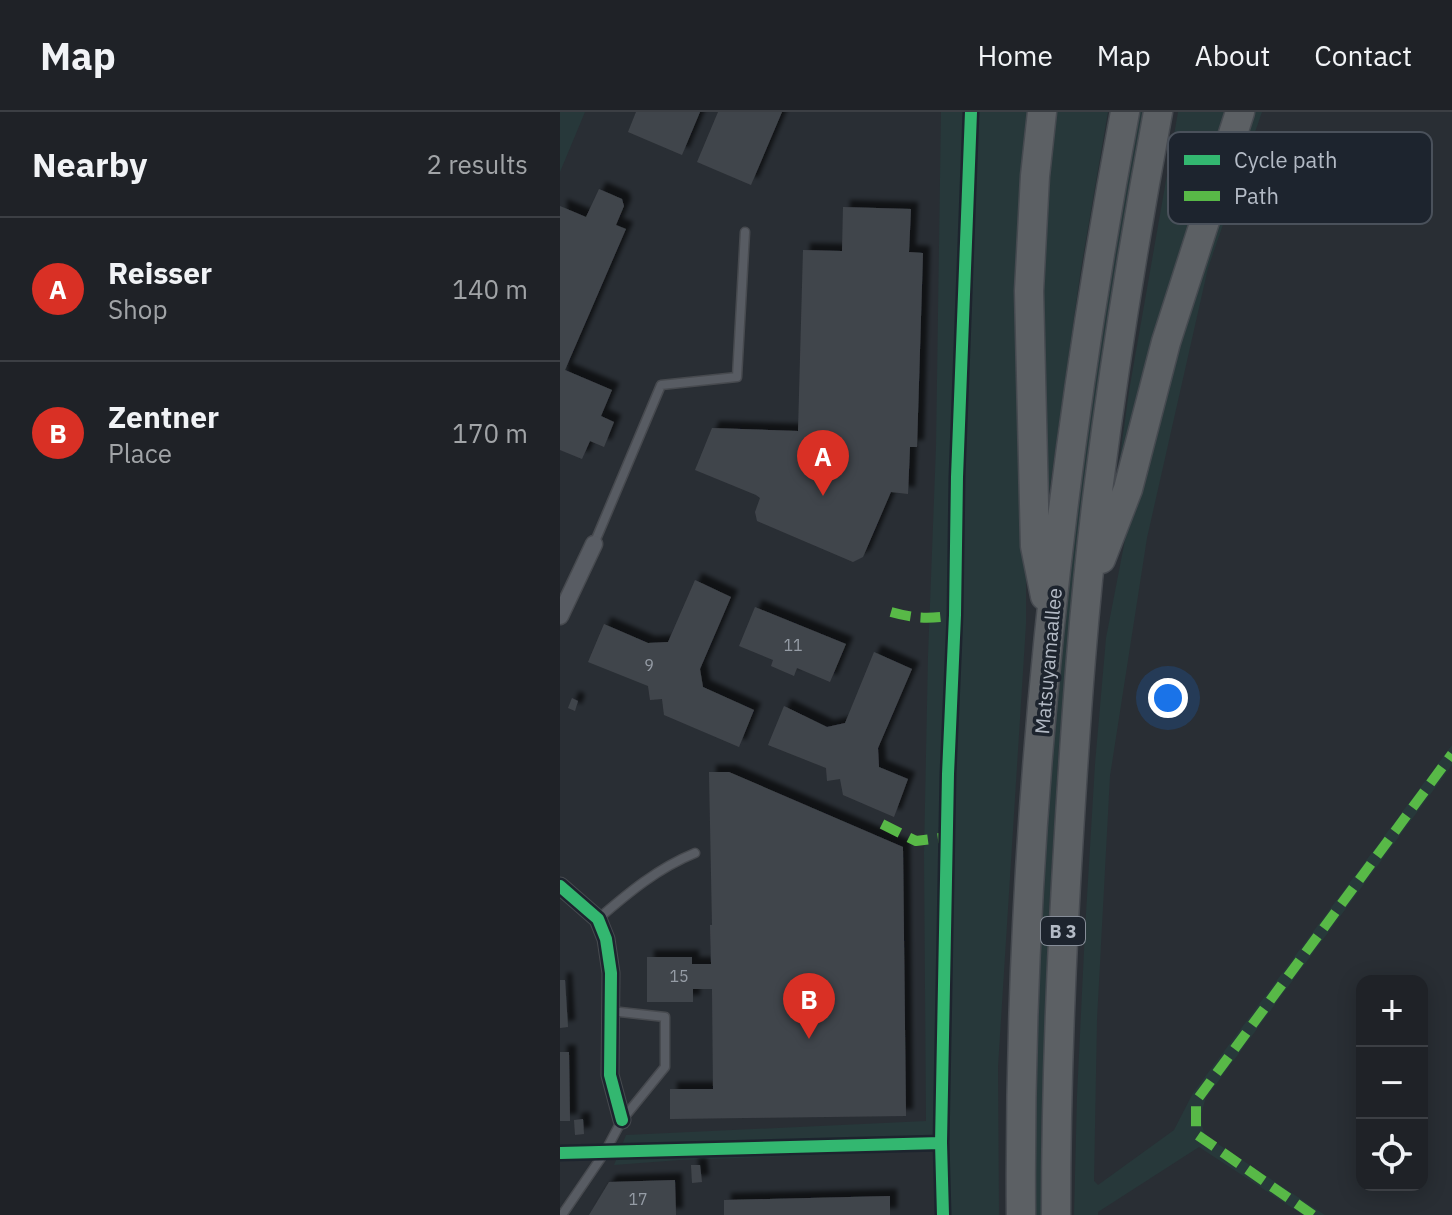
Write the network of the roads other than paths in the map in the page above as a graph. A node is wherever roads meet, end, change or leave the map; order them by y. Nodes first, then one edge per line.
1 (1042, 112) edge
2 (1125, 112) edge
3 (1158, 112) edge
4 (1240, 112) edge
5 (1234, 132) edge
6 (1204, 224) edge
7 (745, 232) dead end
8 (594, 544) joint
9 (1087, 593) junction
10 (560, 616) edge
11 (1050, 624) junction
12 (695, 853) dead end
13 (560, 886) edge
14 (598, 919) junction
15 (611, 1011) junction
16 (622, 1120) junction
17 (562, 1215) edge
18 (1021, 1215) edge
19 (1056, 1215) edge

1 - 11 highway
2 - 11 highway, Matsuyamaallee / B 3
3 - 9 highway, Matsuyamaallee / B 3
4 - 5 highway
6 - 9 highway
7 - 8 lane
8 - 10 street
9 - 19 highway, Matsuyamaallee / B 3
11 - 18 highway, Matsuyamaallee / B 3
12 - 14 lane
13 - 14 street
14 - 15 street
15 - 16 street
15 - 16 lane
16 - 17 lane

